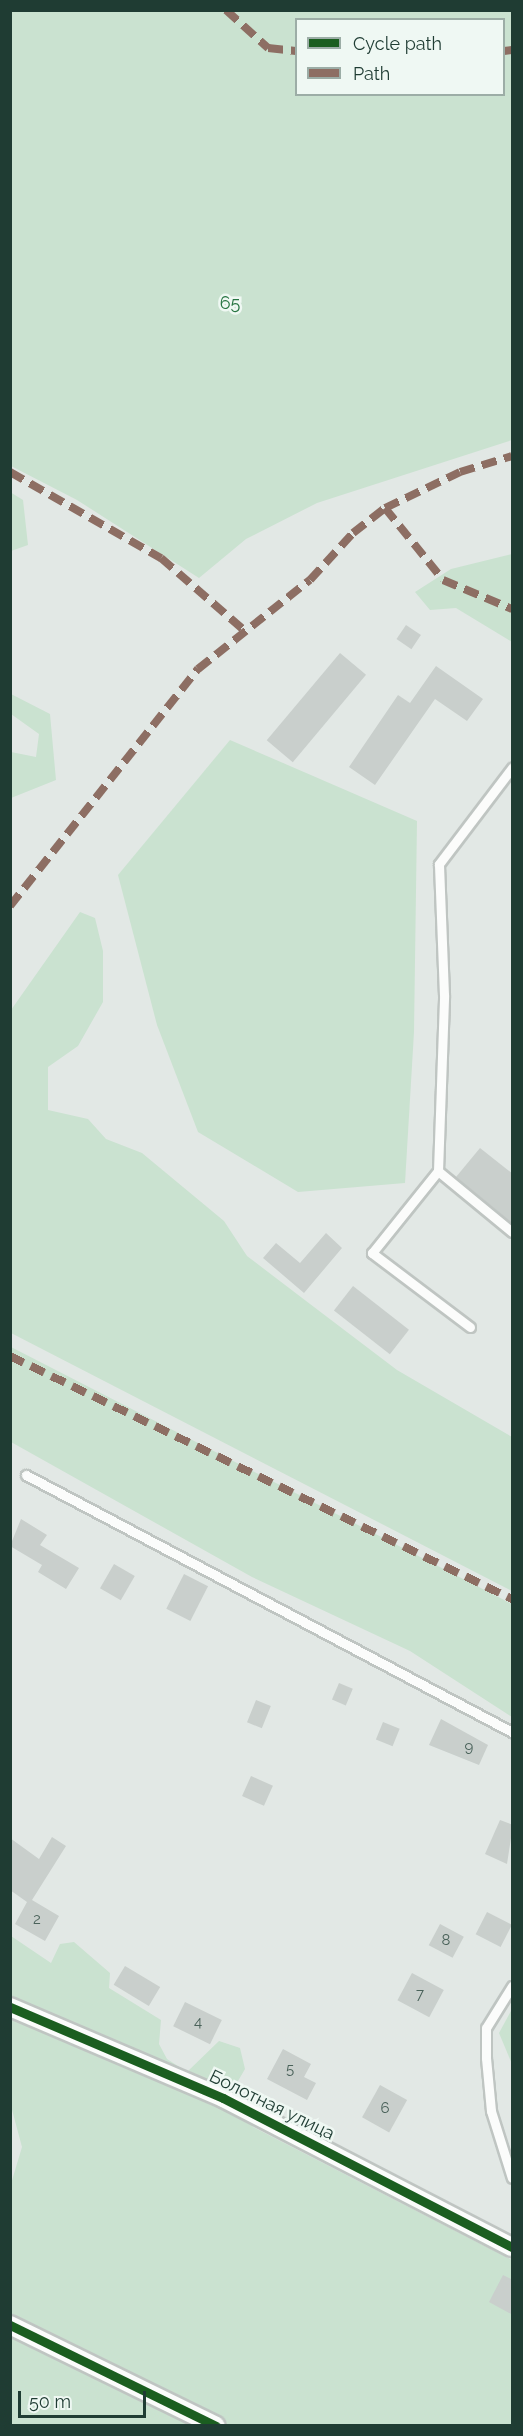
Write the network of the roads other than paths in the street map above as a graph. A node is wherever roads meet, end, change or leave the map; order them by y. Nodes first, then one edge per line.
1 (512, 769) edge
2 (438, 1171) junction
3 (513, 1232) edge
4 (470, 1327) dead end
5 (26, 1475) dead end
6 (513, 1732) edge
7 (513, 1986) edge
8 (10, 2007) edge
9 (513, 2178) edge
10 (513, 2247) edge
11 (10, 2325) edge
12 (216, 2426) edge

1 - 2 lane
2 - 3 lane
2 - 4 lane
5 - 6 lane
7 - 9 lane
8 - 10 street, Болотная улица
11 - 12 street

